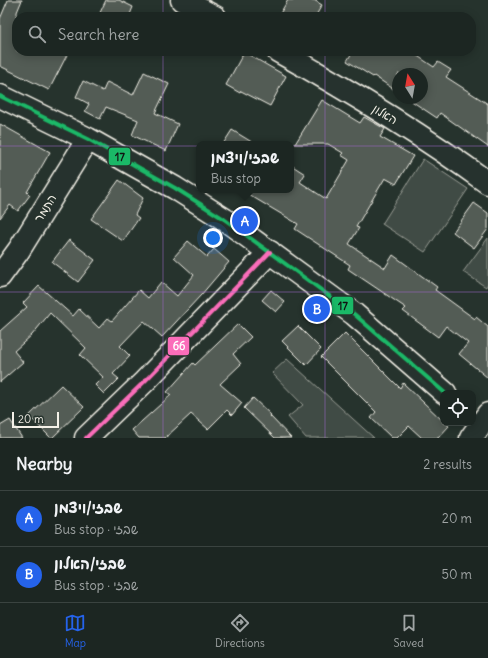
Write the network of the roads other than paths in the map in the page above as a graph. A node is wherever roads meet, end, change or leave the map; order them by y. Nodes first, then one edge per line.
1 (182, 0) edge
2 (205, 12) edge
3 (286, 56) edge
4 (0, 96) edge
5 (88, 139) junction
6 (488, 183) edge
7 (270, 252) junction
8 (0, 276) edge
9 (442, 390) edge
10 (86, 438) edge

1 - 2 street
3 - 6 street, האלון
4 - 5 street
5 - 7 street
5 - 8 street, התמר
7 - 9 street
7 - 10 street

